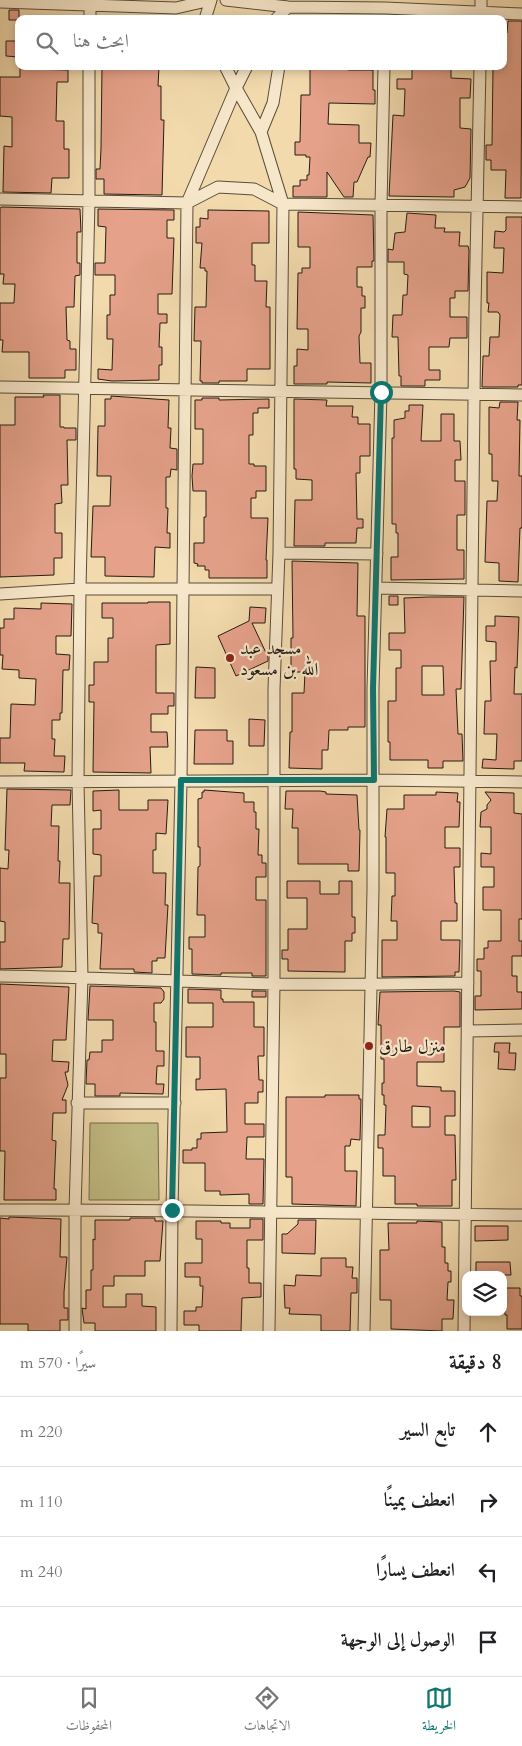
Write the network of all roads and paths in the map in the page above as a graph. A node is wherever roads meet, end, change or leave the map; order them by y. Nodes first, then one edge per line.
1 (226, 0) edge
2 (481, 0) edge
3 (0, 2) edge
4 (90, 2) edge
5 (259, 2) edge
6 (180, 4) edge
7 (288, 7) junction
8 (385, 9) edge
9 (522, 14) edge
10 (90, 15) edge
11 (205, 15) edge
12 (280, 15) edge
13 (287, 15) edge
14 (467, 15) edge
15 (481, 15) edge
16 (502, 15) edge
17 (90, 70) edge
18 (228, 70) edge
19 (246, 70) edge
20 (278, 70) edge
21 (384, 70) edge
22 (480, 70) edge
23 (236, 88) junction
24 (261, 132) junction
25 (0, 199) edge
26 (89, 201) junction
27 (187, 203) junction
28 (283, 204) junction
29 (381, 206) junction
30 (478, 206) junction
31 (522, 207) edge
32 (0, 387) edge
33 (85, 388) junction
34 (184, 389) junction
35 (282, 390) junction
36 (381, 392) junction
37 (475, 394) junction
38 (522, 395) edge
39 (279, 553) junction
40 (377, 554) junction
41 (376, 588) junction
42 (80, 589) junction
43 (182, 589) junction
44 (278, 589) junction
45 (472, 591) junction
46 (522, 591) edge
47 (0, 594) edge
48 (181, 780) junction
49 (374, 780) junction
50 (470, 780) junction
51 (78, 781) junction
52 (274, 781) junction
53 (0, 782) edge
54 (522, 782) edge
55 (0, 976) edge
56 (82, 977) junction
57 (177, 981) junction
58 (468, 983) junction
59 (274, 984) junction
60 (370, 985) junction
61 (522, 1030) edge
62 (468, 1031) junction
63 (77, 1103) junction
64 (175, 1103) junction
65 (0, 1210) edge
66 (75, 1210) junction
67 (172, 1210) junction
68 (270, 1212) junction
69 (367, 1214) junction
70 (466, 1214) junction
71 (522, 1215) edge
72 (75, 1331) edge
73 (170, 1331) edge
74 (269, 1331) edge
75 (364, 1331) edge
76 (464, 1331) edge

1 - 5 street
2 - 15 street
3 - 4 street
4 - 6 street
4 - 10 street
5 - 7 street
6 - 11 street
7 - 8 street
7 - 12 street
7 - 13 street
8 - 14 street
9 - 16 street
17 - 26 street
18 - 23 street
19 - 23 street
20 - 24 street
21 - 29 street
22 - 30 street
23 - 24 street
23 - 27 street
24 - 28 street
25 - 26 street
26 - 27 street
26 - 33 street
27 - 28 street
27 - 34 street
28 - 29 street
28 - 35 street
29 - 30 street
29 - 36 street
30 - 31 street
30 - 37 street
32 - 33 street
33 - 34 street
33 - 42 street
34 - 35 street
34 - 43 street
35 - 36 street
35 - 39 street
36 - 37 street
36 - 40 street
37 - 38 street
37 - 45 street
39 - 40 street
39 - 44 street
40 - 41 street
41 - 45 street
41 - 49 street
42 - 43 street
42 - 47 street
42 - 51 street
43 - 44 street
43 - 48 street
44 - 52 street
45 - 46 street
45 - 50 street
48 - 51 street
48 - 52 street
48 - 57 street
49 - 50 street
49 - 52 street
49 - 60 street
50 - 54 street
50 - 58 street
51 - 53 street
51 - 56 street
52 - 59 street
55 - 56 street
56 - 57 street
56 - 63 street
57 - 59 street
57 - 64 street
58 - 60 street
58 - 62 street
59 - 60 street
59 - 68 street
60 - 69 street
61 - 62 street
62 - 70 street
63 - 64 street
63 - 66 street
64 - 67 street
65 - 66 street
66 - 67 street
66 - 72 street
67 - 68 street
67 - 73 street
68 - 69 street
68 - 74 street
69 - 70 street
69 - 75 street
70 - 71 street
70 - 76 street

